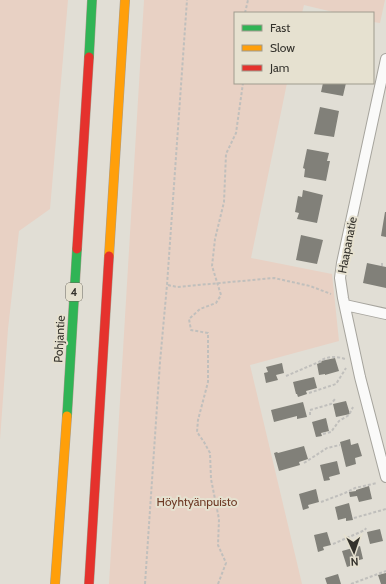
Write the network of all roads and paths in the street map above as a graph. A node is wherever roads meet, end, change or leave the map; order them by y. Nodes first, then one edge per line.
1 (92, 0) edge
2 (125, 0) edge
3 (187, 0) edge
4 (248, 0) edge
5 (245, 12) edge
6 (386, 59) edge
7 (243, 84) edge
8 (382, 262) dead end
9 (382, 266) dead end
10 (217, 283) junction
11 (167, 284) junction
12 (344, 302) junction
13 (386, 314) edge
14 (352, 361) dead end
15 (348, 367) dead end
16 (286, 376) dead end
17 (309, 393) dead end
18 (335, 399) dead end
19 (353, 407) dead end
20 (310, 415) dead end
21 (323, 434) dead end
22 (340, 445) dead end
23 (304, 463) dead end
24 (382, 480) edge
25 (321, 502) dead end
26 (386, 509) edge
27 (354, 518) dead end
28 (366, 528) dead end
29 (333, 544) dead end
30 (386, 572) edge
31 (55, 584) edge
32 (89, 584) edge
33 (145, 584) edge
34 (218, 584) edge
35 (351, 584) edge

1 - 31 highway, Pohjantie / 4
2 - 32 highway
3 - 11 path
4 - 5 path
6 - 12 street, Haapanatie
7 - 10 path
8 - 9 path
10 - 11 path
10 - 12 path
10 - 34 path
11 - 33 path
12 - 13 street
12 - 24 street, Haapanatie
14 - 16 path
15 - 17 path
18 - 20 path
19 - 21 path
22 - 23 path
24 - 25 path
26 - 27 path
28 - 29 path
30 - 35 path

